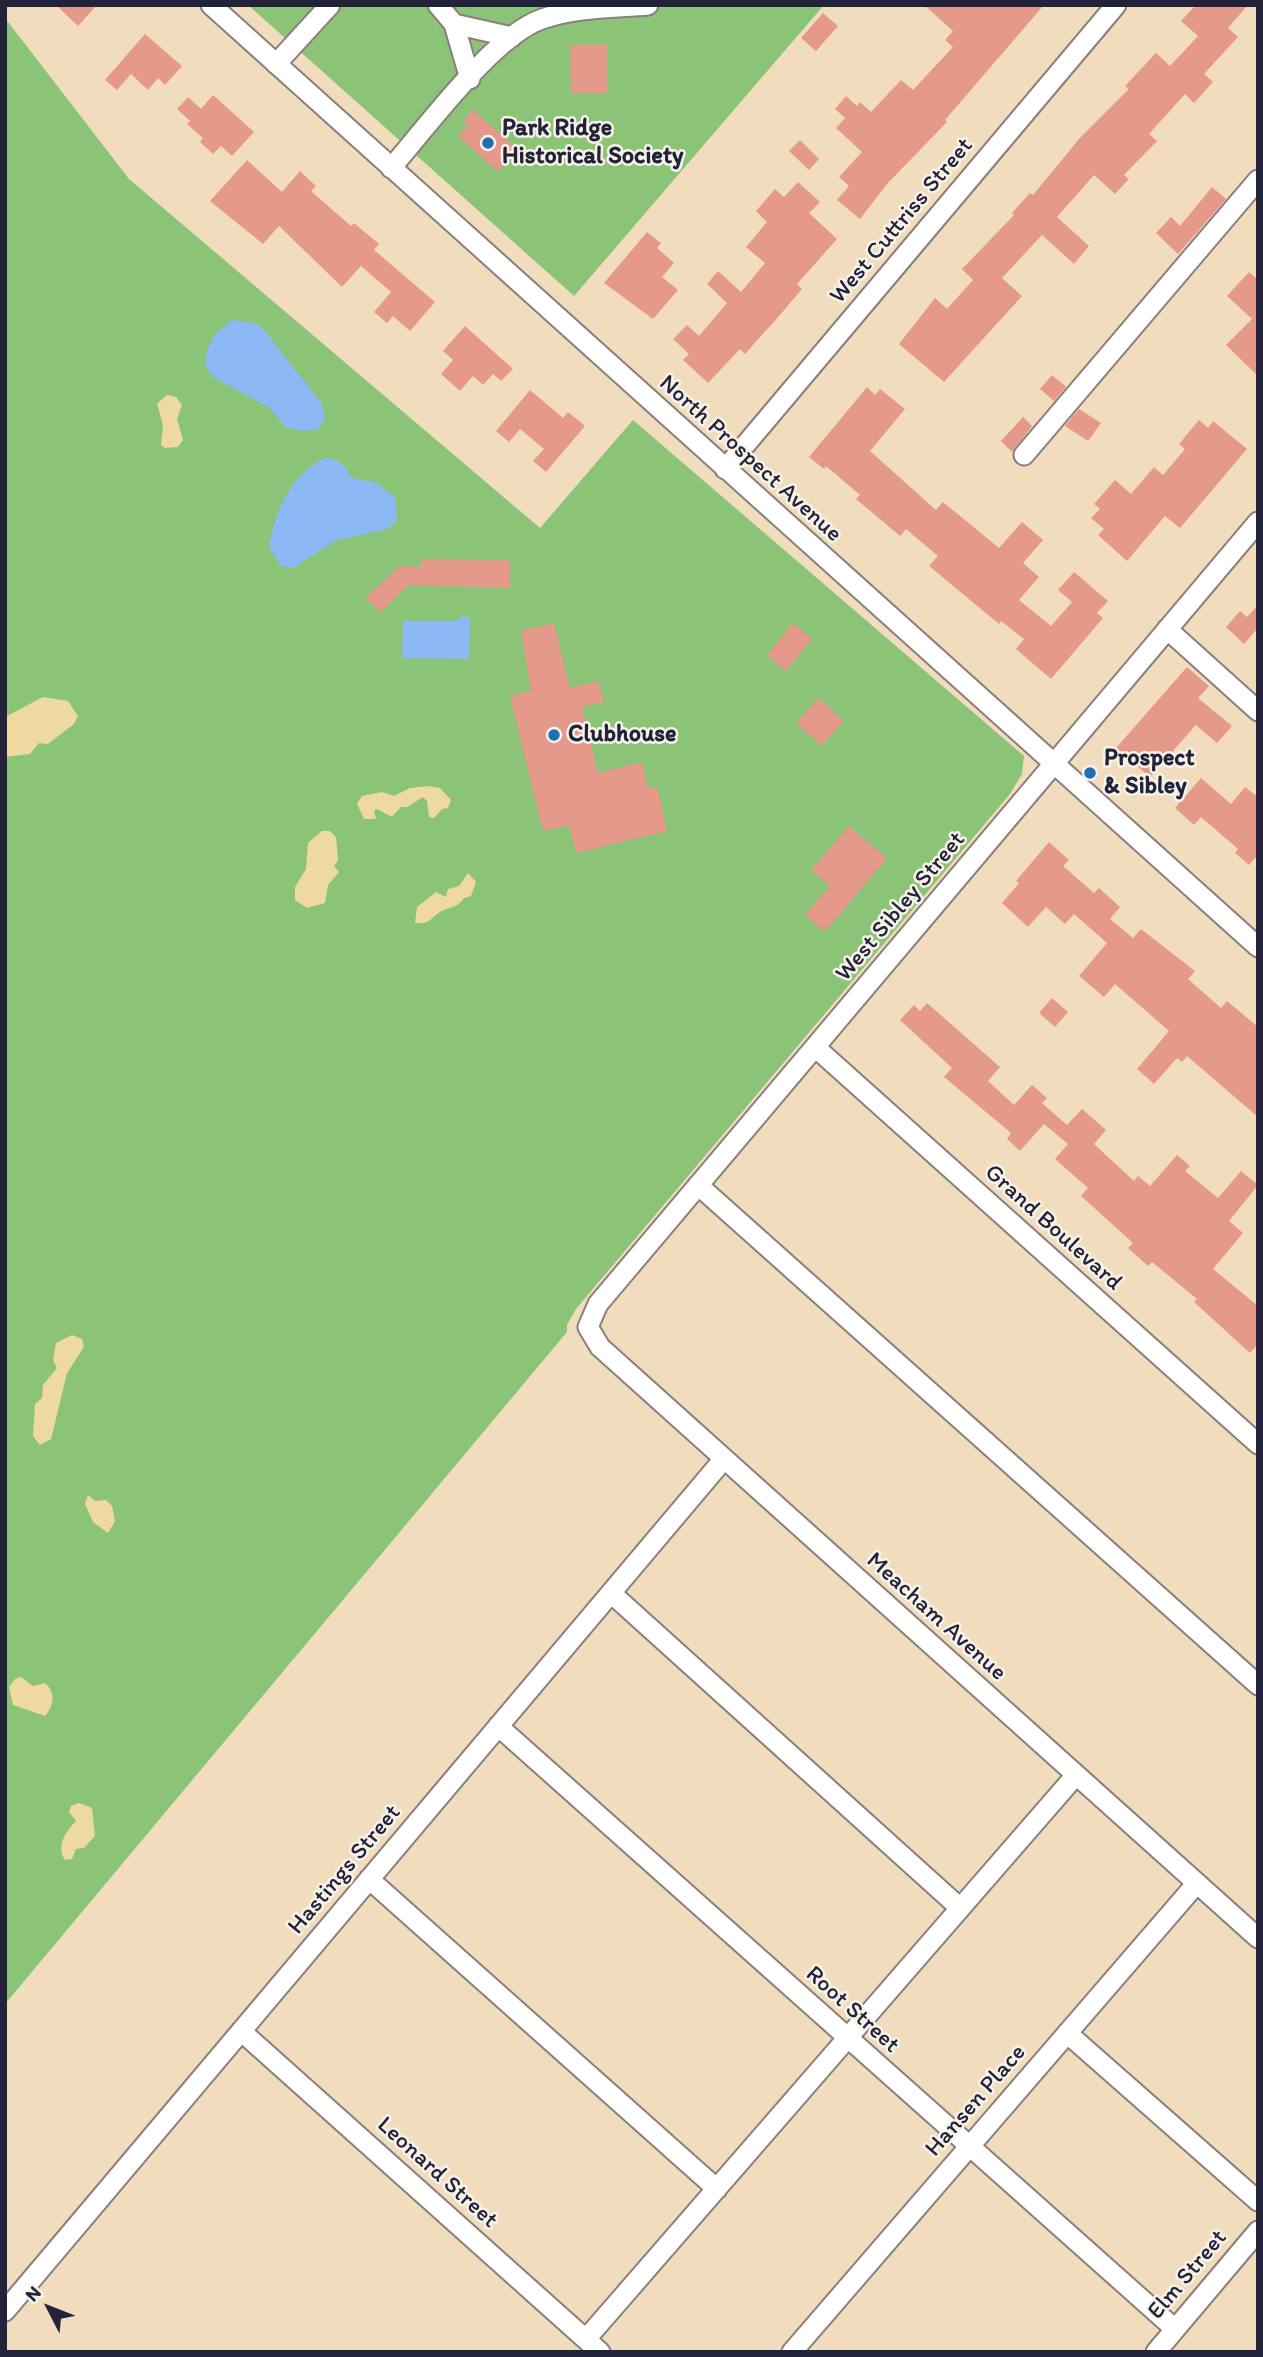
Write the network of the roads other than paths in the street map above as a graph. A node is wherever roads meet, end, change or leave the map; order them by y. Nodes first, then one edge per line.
1 (211, 5) edge
2 (330, 5) edge
3 (438, 5) edge
4 (648, 5) edge
5 (1116, 5) edge
6 (599, 7) edge
7 (533, 14) edge
8 (454, 24) junction
9 (512, 37) junction
10 (276, 64) junction
11 (470, 79) junction
12 (391, 168) junction
13 (1258, 180) edge
14 (1024, 455) dead end
15 (725, 469) junction
16 (1258, 522) edge
17 (1167, 629) junction
18 (1258, 711) edge
19 (1052, 764) junction
20 (1258, 947) edge
21 (815, 1047) junction
22 (698, 1185) junction
23 (588, 1327) joint
24 (1258, 1444) edge
25 (723, 1460) junction
26 (611, 1593) junction
27 (1258, 1685) edge
28 (498, 1726) junction
29 (1076, 1775) junction
30 (369, 1879) junction
31 (1198, 1883) junction
32 (960, 1908) junction
33 (1258, 1938) edge
34 (242, 2031) junction
35 (1067, 2033) junction
36 (848, 2038) junction
37 (969, 2146) junction
38 (717, 2189) junction
39 (1258, 2201) edge
40 (1258, 2231) edge
41 (5, 2311) edge
42 (1175, 2329) junction
43 (593, 2346) edge
44 (792, 2352) edge
45 (1156, 2352) edge

1 - 10 street, North Prospect Avenue
2 - 10 street
3 - 8 street
4 - 6 street
5 - 15 street, West Cuttriss Street
6 - 7 street
7 - 9 street
8 - 9 street
8 - 11 street
9 - 11 street
10 - 12 street, North Prospect Avenue
11 - 12 street
12 - 15 street, North Prospect Avenue
13 - 14 street
15 - 19 street, North Prospect Avenue
16 - 17 street, West Sibley Street
17 - 18 street
17 - 19 street, West Sibley Street
19 - 20 street, North Prospect Avenue
19 - 21 street, West Sibley Street
21 - 22 street, West Sibley Street
21 - 24 street, Grand Boulevard
22 - 23 street, West Sibley Street
22 - 27 street
23 - 25 street, Meacham Avenue
25 - 26 street, Hastings Street
25 - 29 street, Meacham Avenue
26 - 28 street, Hastings Street
26 - 32 street
28 - 30 street, Hastings Street
28 - 36 street, Root Street
29 - 31 street, Meacham Avenue
29 - 32 street
30 - 34 street, Hastings Street
30 - 38 street
31 - 33 street, Meacham Avenue
31 - 35 street, Hansen Place
32 - 36 street
34 - 41 street, Hastings Street
34 - 43 street, Leonard Street
35 - 37 street, Hansen Place
35 - 39 street
36 - 37 street, Root Street
36 - 38 street
37 - 42 street, Root Street
37 - 44 street, Hansen Place
38 - 43 street
40 - 42 street, Elm Street
42 - 45 street, Elm Street

